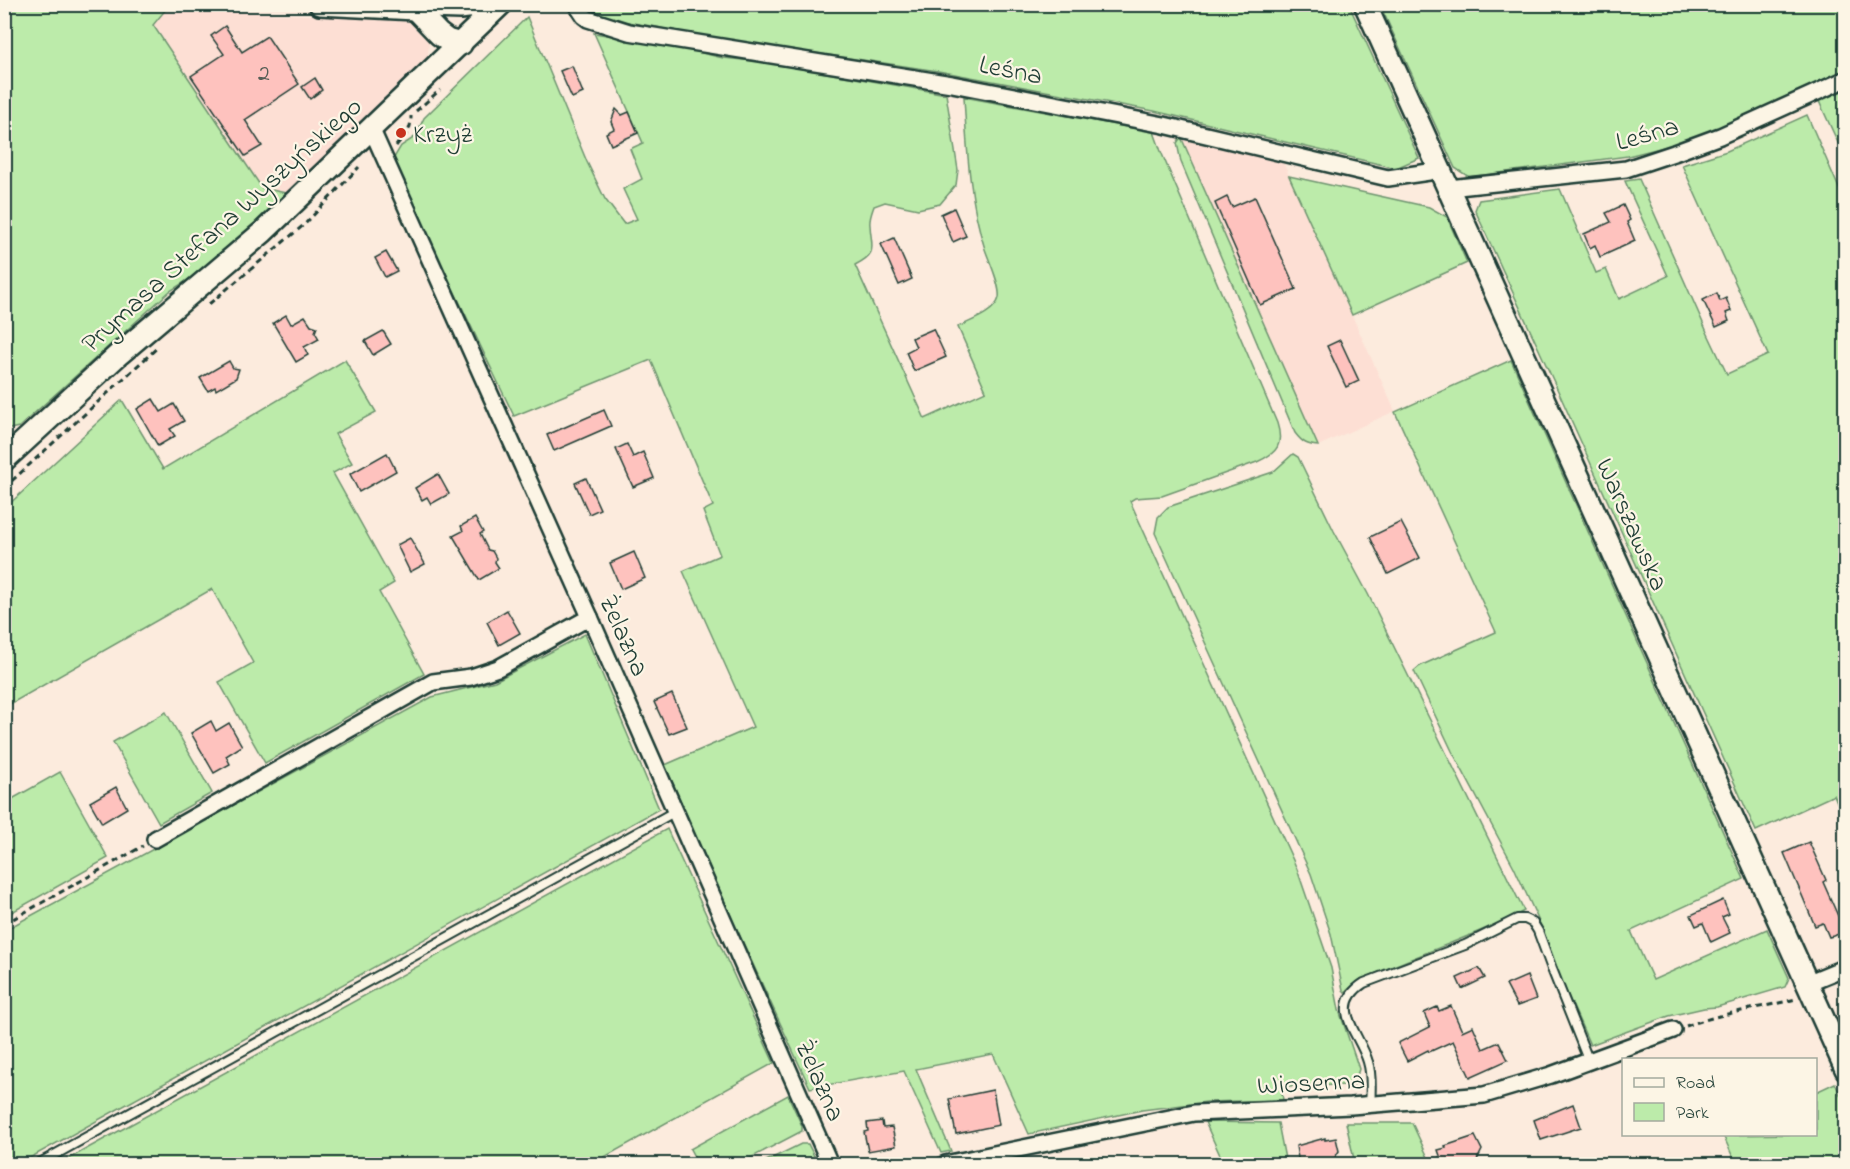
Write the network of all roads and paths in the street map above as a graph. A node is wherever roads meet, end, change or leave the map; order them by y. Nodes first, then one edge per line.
1 (320, 4) edge
2 (490, 4) edge
3 (501, 4) edge
4 (576, 4) edge
5 (1365, 4) edge
6 (439, 8) junction
7 (415, 9) junction
8 (461, 44) junction
9 (1845, 79) edge
10 (411, 114) dead end
11 (371, 128) junction
12 (394, 149) dead end
13 (1440, 166) junction
14 (1449, 188) junction
15 (305, 224) dead end
16 (201, 311) dead end
17 (166, 340) dead end
18 (6, 455) edge
19 (4, 488) edge
20 (590, 617) junction
21 (674, 812) junction
22 (155, 839) joint
23 (4, 924) edge
24 (1845, 967) edge
25 (1809, 987) junction
26 (1673, 1030) joint
27 (1588, 1062) junction
28 (1845, 1069) edge
29 (1370, 1105) junction
30 (38, 1164) edge
31 (830, 1164) edge
32 (945, 1164) edge

1 - 7 street
2 - 6 street
3 - 8 street, Prymasa Stefana Wyszyńskiego
4 - 13 street, Leśna
5 - 13 street, Warszawska
6 - 7 street
6 - 8 street
7 - 8 street
8 - 11 street, Prymasa Stefana Wyszyńskiego
9 - 14 street, Leśna
10 - 12 path
11 - 18 street, Prymasa Stefana Wyszyńskiego
11 - 20 street, Żelazna
13 - 14 street, Warszawska
14 - 25 street, Warszawska
15 - 16 path
17 - 19 path
20 - 21 street, Żelazna
20 - 22 street
21 - 30 lane
21 - 31 street, Żelazna
22 - 23 path
24 - 25 street
25 - 26 path
25 - 28 street, Warszawska
26 - 27 street, Wiosenna
27 - 29 street, Wiosenna
27 - 29 lane
29 - 32 street, Wiosenna

